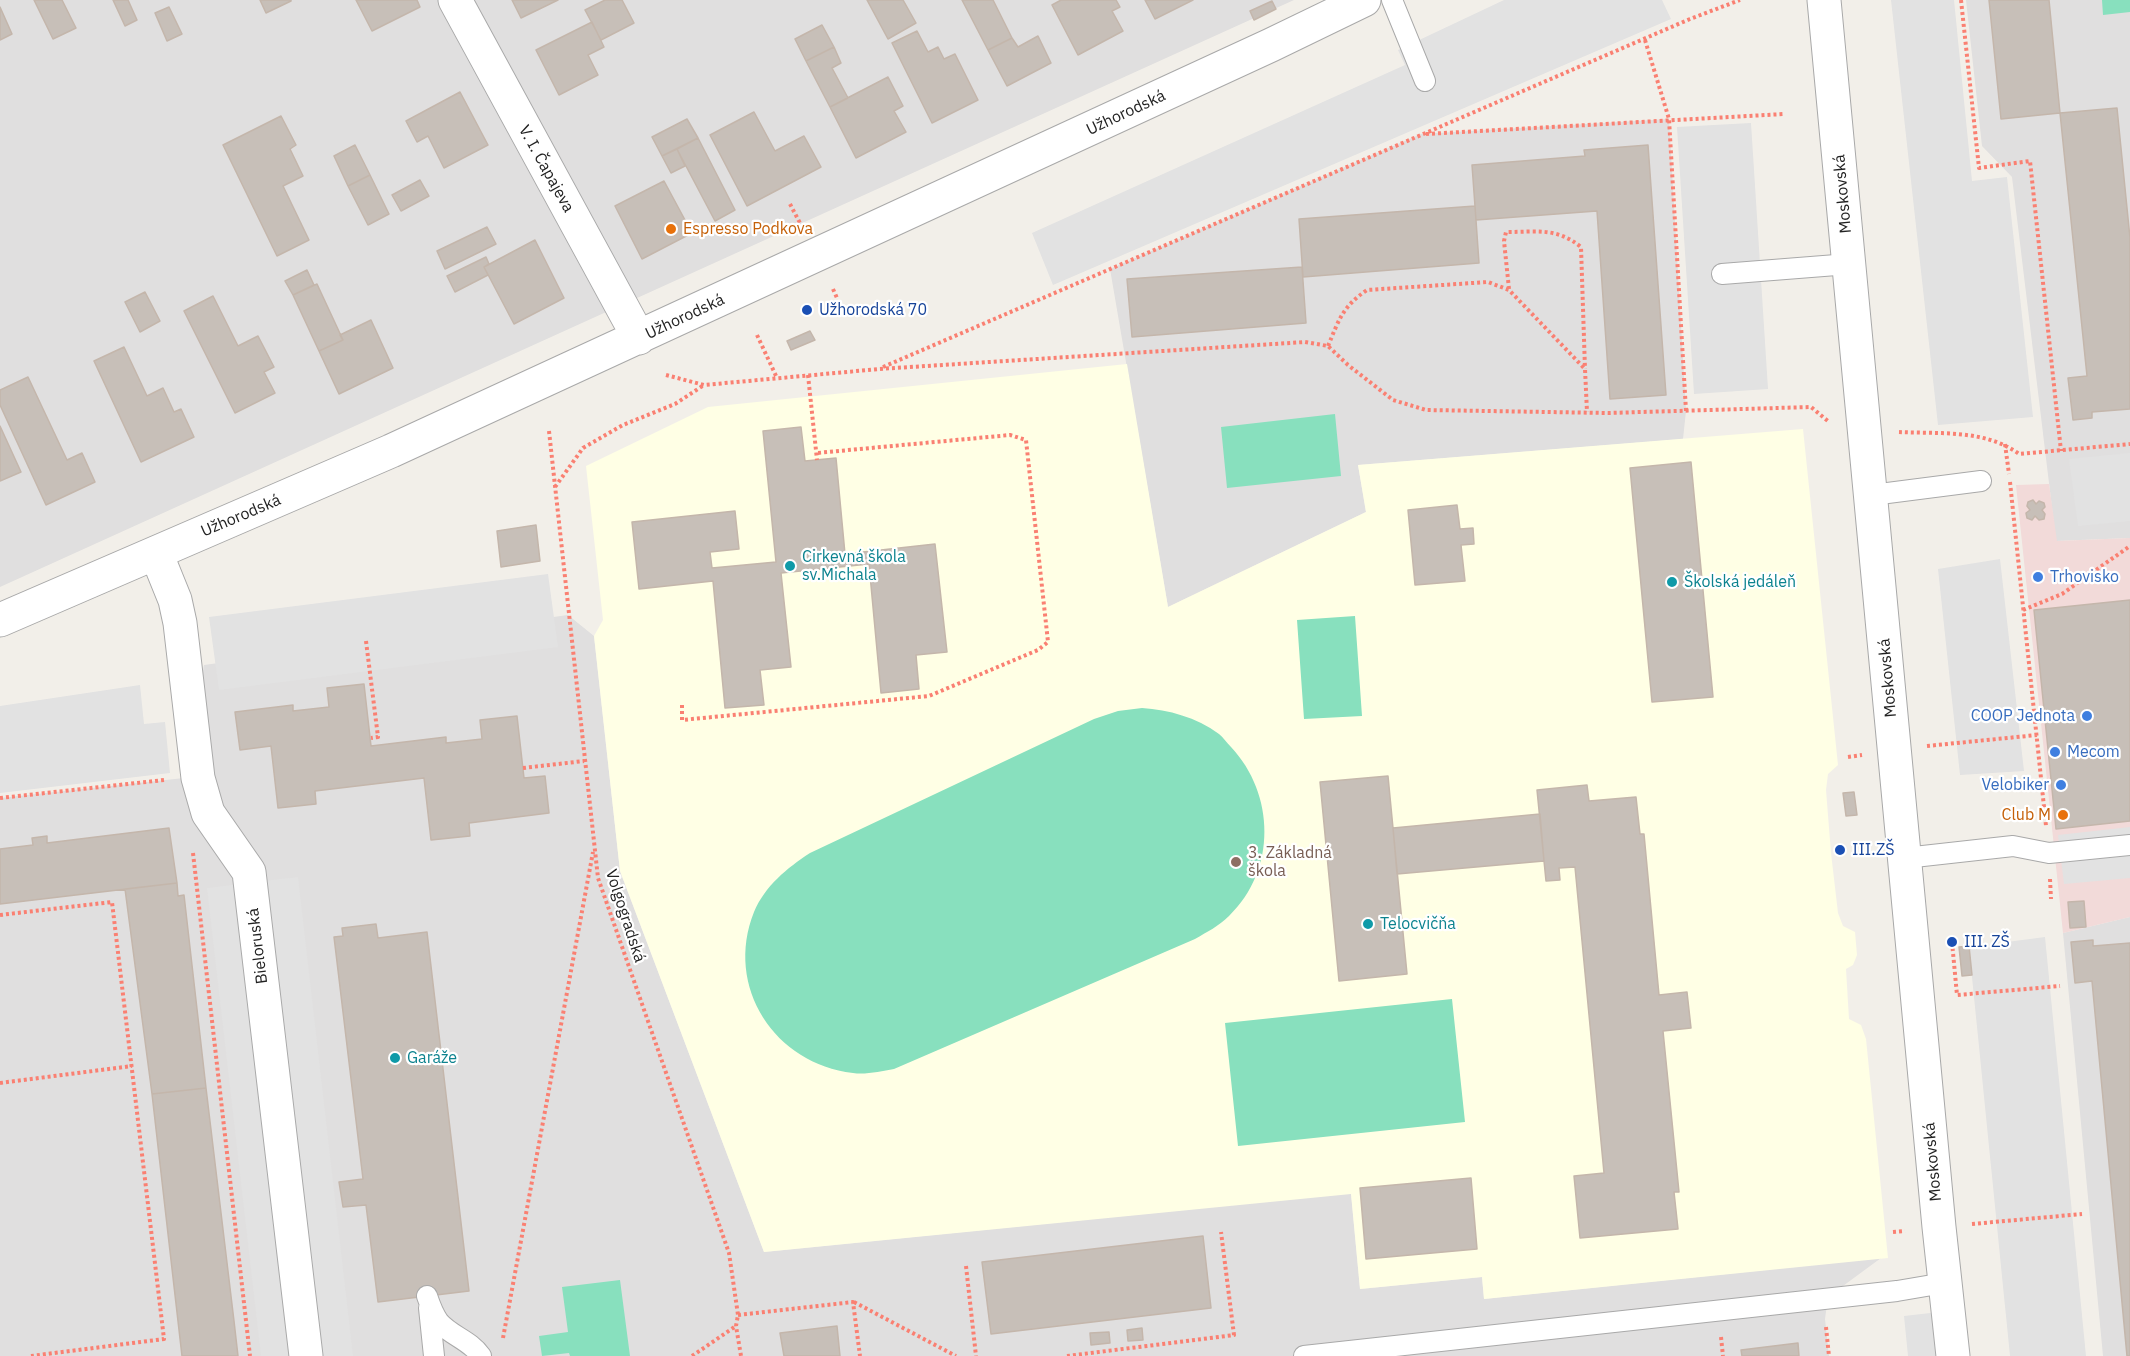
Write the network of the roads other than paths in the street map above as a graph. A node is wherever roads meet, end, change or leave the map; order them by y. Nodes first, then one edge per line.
1 (455, 0) edge
2 (1364, 0) edge
3 (1392, 0) edge
4 (1824, 0) edge
5 (1425, 81) dead end
6 (1849, 264) junction
7 (1722, 274) dead end
8 (639, 338) junction
9 (1981, 481) dead end
10 (1872, 495) junction
11 (156, 553) junction
12 (0, 621) edge
13 (2130, 845) edge
14 (1905, 858) junction
15 (1944, 1283) junction
16 (306, 1356) edge
17 (434, 1356) edge
18 (480, 1356) edge
19 (1304, 1356) edge
20 (1953, 1356) edge

1 - 8 street, V. I. Čapajeva
2 - 8 street, Užhorodská
3 - 5 lane
4 - 6 street, Moskovská
6 - 7 lane
6 - 10 street, Moskovská
8 - 11 street, Užhorodská
9 - 10 lane
10 - 14 street, Moskovská
11 - 12 street, Užhorodská
11 - 16 street, Bieloruská
13 - 14 lane
14 - 15 street, Moskovská
15 - 19 lane
15 - 20 street, Moskovská
17 - 18 lane

